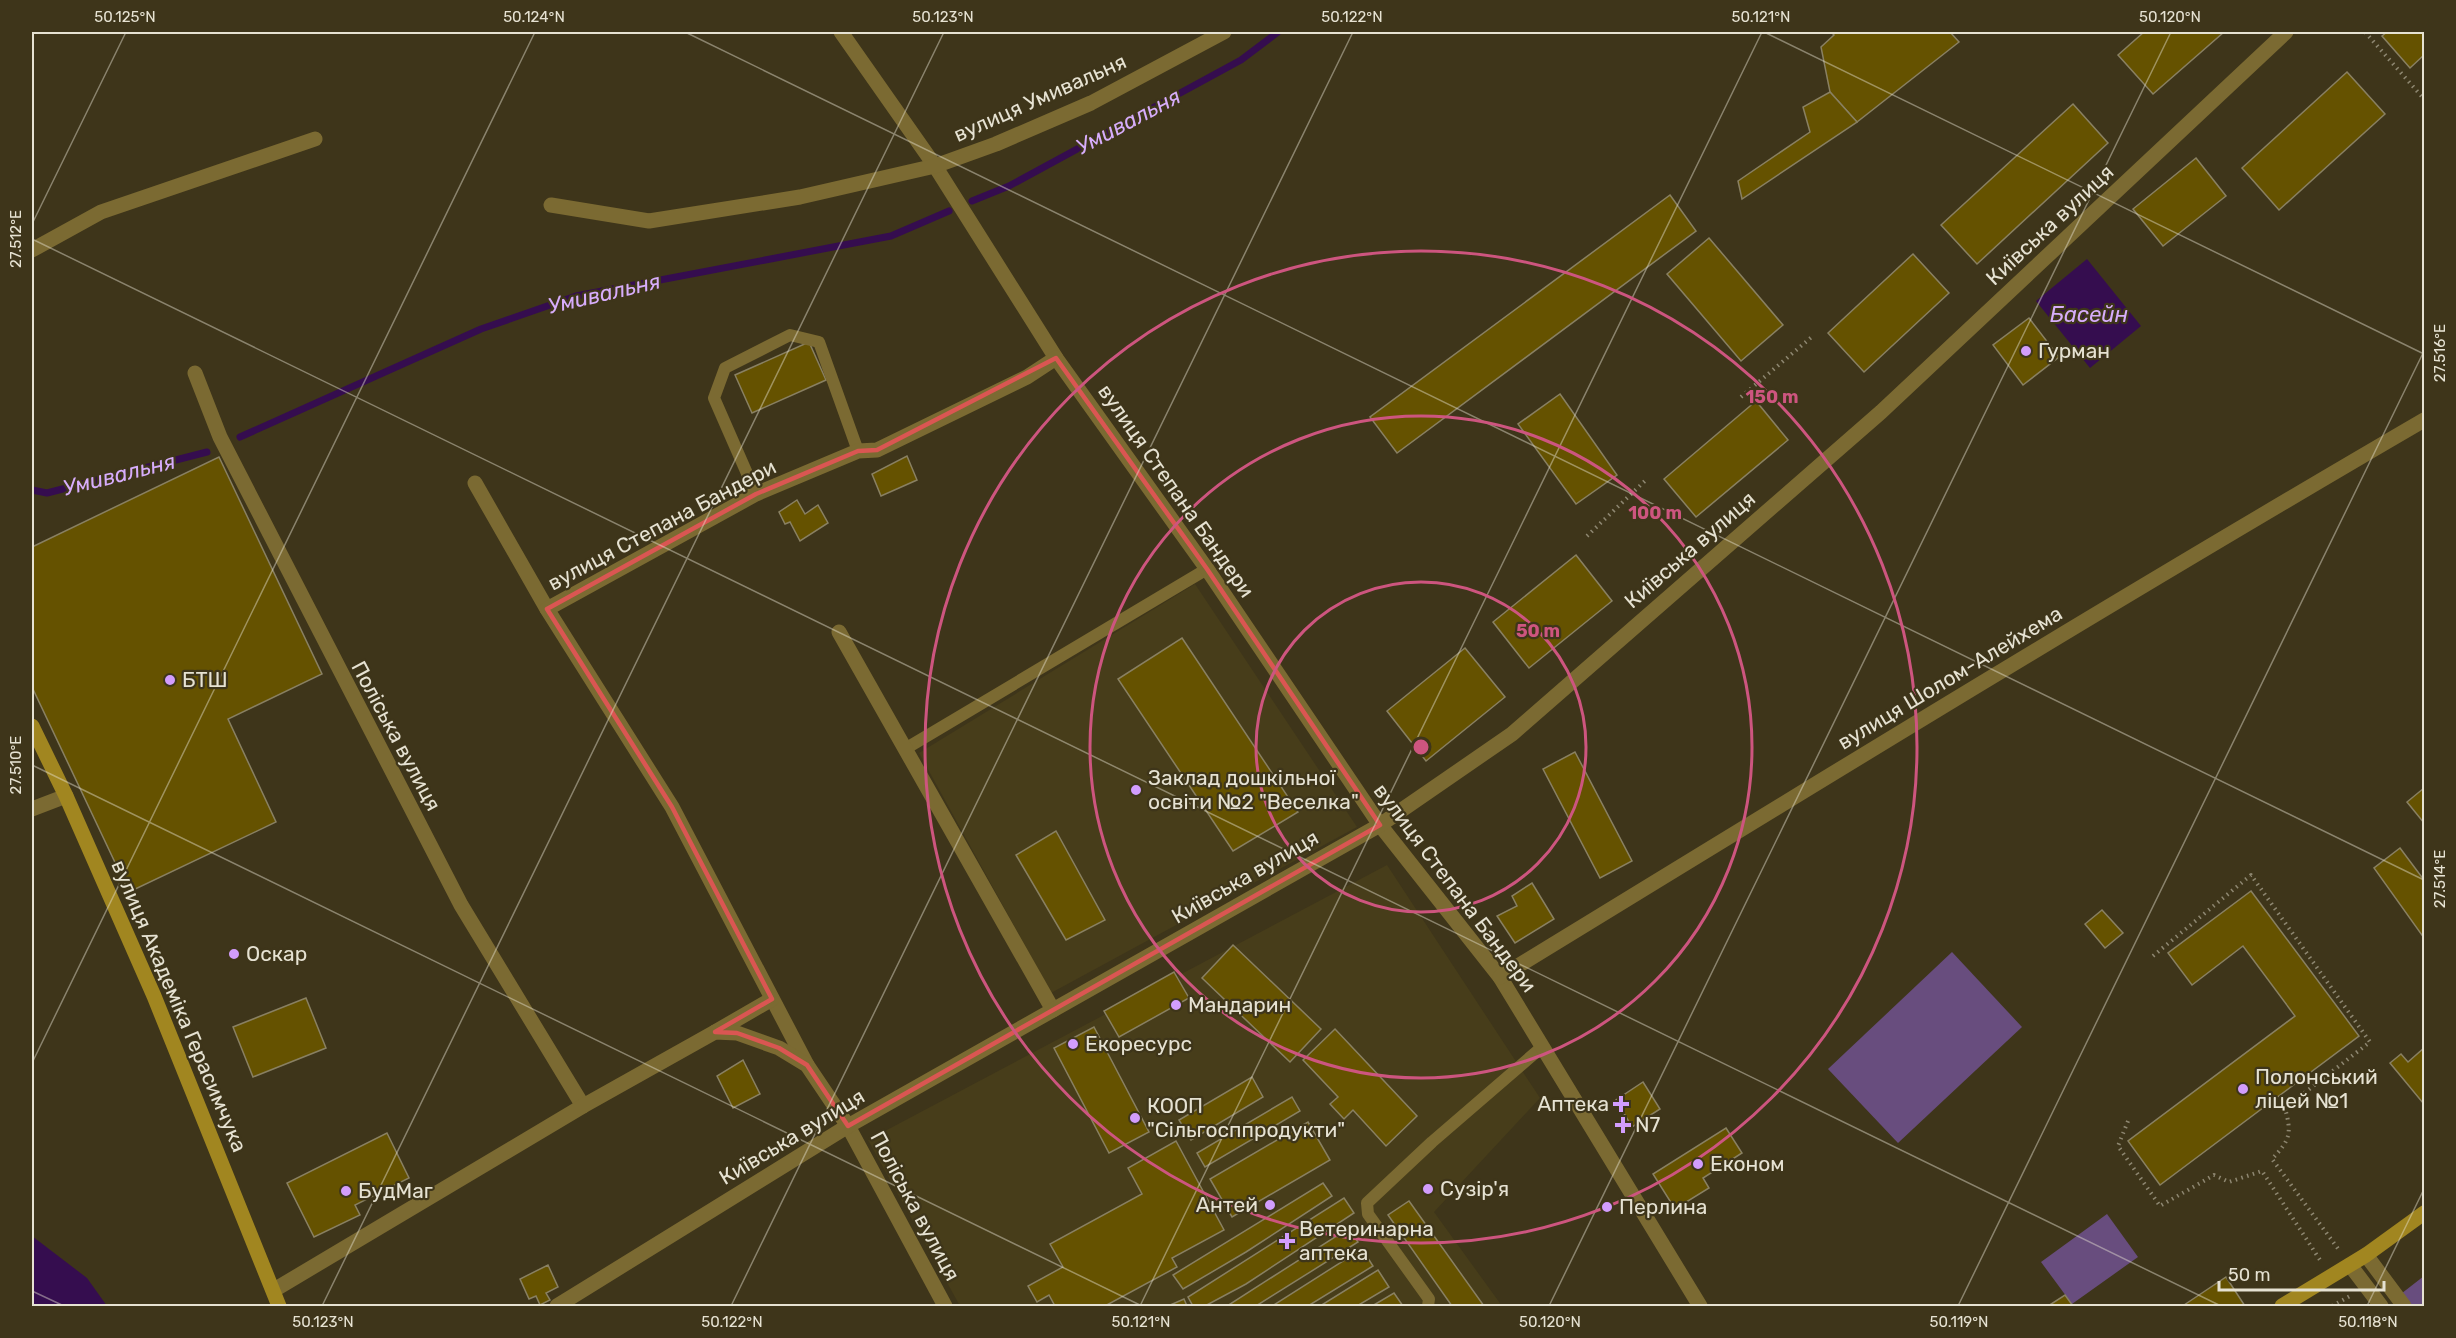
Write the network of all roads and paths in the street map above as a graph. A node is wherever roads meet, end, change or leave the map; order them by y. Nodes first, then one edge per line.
1 (842, 32) edge
2 (1224, 32) edge
3 (2286, 32) edge
4 (2365, 32) edge
5 (2424, 99) edge
6 (315, 139) dead end
7 (935, 166) junction
8 (551, 205) dead end
9 (32, 250) edge
10 (1814, 335) dead end
11 (1056, 358) junction
12 (195, 373) dead end
13 (1742, 397) dead end
14 (2424, 420) edge
15 (858, 451) junction
16 (1647, 479) dead end
17 (475, 483) dead end
18 (756, 494) junction
19 (1587, 536) dead end
20 (1207, 568) junction
21 (548, 609) junction
22 (839, 632) dead end
23 (32, 726) edge
24 (905, 749) junction
25 (66, 796) junction
26 (32, 809) edge
27 (1380, 825) junction
28 (2153, 956) dead end
29 (1500, 977) junction
30 (772, 999) junction
31 (1053, 1010) junction
32 (715, 1032) junction
33 (1542, 1047) junction
34 (807, 1065) junction
35 (583, 1106) junction
36 (2128, 1121) dead end
37 (848, 1126) junction
38 (2424, 1213) edge
39 (2366, 1255) junction
40 (2350, 1265) junction
41 (2331, 1276) junction
42 (274, 1290) junction
43 (279, 1306) edge
44 (557, 1306) edge
45 (945, 1306) edge
46 (1428, 1306) edge
47 (1700, 1306) edge
48 (2282, 1306) edge
49 (2380, 1306) edge
50 (2404, 1306) edge

1 - 7 street, вулиця Степана Бандери
2 - 7 street, вулиця Умивальня
3 - 27 street, Київська вулиця
4 - 5 path
6 - 9 street
7 - 8 street
7 - 11 street, вулиця Степана Бандери
10 - 13 path
11 - 15 street, вулиця Степана Бандери
11 - 20 street, вулиця Степана Бандери
12 - 35 street, Поліська вулиця
14 - 29 street, вулиця Шолом-Алейхема
15 - 18 street, вулиця Степана Бандери
15 - 18 lane
16 - 19 path
17 - 21 street
18 - 21 street, вулиця Степана Бандери
20 - 24 lane
20 - 27 street, вулиця Степана Бандери
21 - 30 street
22 - 24 street
23 - 25 main road, вулиця Академіка Герасимчука
24 - 31 street
25 - 26 street
25 - 42 main road, вулиця Академіка Герасимчука
27 - 29 street, вулиця Степана Бандери
27 - 31 street, Київська вулиця
28 - 40 path
29 - 33 street, вулиця Степана Бандери
30 - 32 street
30 - 34 street
31 - 37 street, Київська вулиця
32 - 34 street
32 - 35 street
33 - 46 lane
33 - 47 street, вулиця Степана Бандери
34 - 37 street, Поліська вулиця
35 - 42 street
36 - 41 path
37 - 44 street, Київська вулиця
37 - 45 street, Поліська вулиця
38 - 39 main road
39 - 40 main road
39 - 50 street
40 - 41 main road
40 - 49 street
41 - 48 main road
42 - 43 main road, вулиця Академіка Герасимчука

